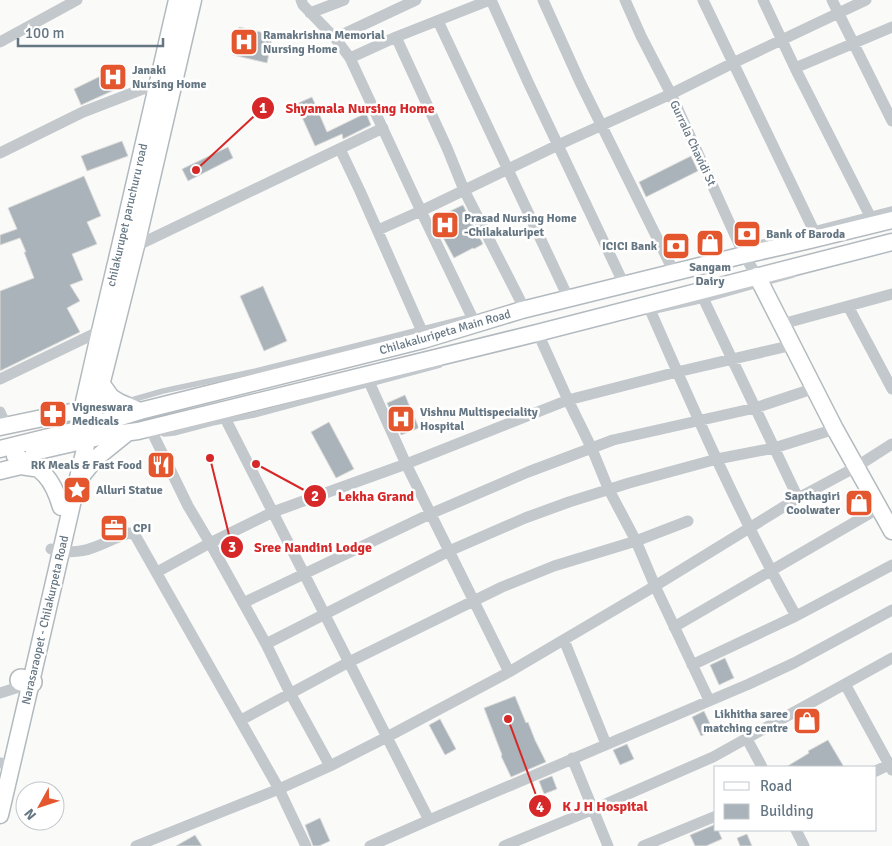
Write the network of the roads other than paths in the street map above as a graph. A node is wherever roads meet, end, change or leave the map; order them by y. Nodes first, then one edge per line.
1 (77, 0) edge
2 (176, 0) edge
3 (193, 0) edge
4 (301, 0) edge
5 (344, 0) edge
6 (416, 0) edge
7 (490, 0) edge
8 (543, 0) edge
9 (625, 0) edge
10 (703, 0) edge
11 (763, 0) edge
12 (832, 0) edge
13 (866, 0) edge
14 (839, 13) junction
15 (310, 14) junction
16 (438, 21) junction
17 (892, 27) edge
18 (335, 38) junction
19 (396, 38) junction
20 (781, 40) junction
21 (0, 42) edge
22 (853, 43) junction
23 (350, 58) junction
24 (732, 63) junction
25 (795, 68) junction
26 (157, 85) junction
27 (174, 85) junction
28 (671, 94) junction
29 (892, 120) edge
30 (601, 125) junction
31 (383, 128) junction
32 (558, 145) junction
33 (340, 149) junction
34 (0, 153) edge
35 (508, 169) junction
36 (464, 190) junction
37 (892, 209) edge
38 (421, 211) junction
39 (869, 214) junction
40 (892, 220) edge
41 (813, 229) junction
42 (378, 230) junction
43 (892, 242) edge
44 (129, 244) junction
45 (739, 251) junction
46 (671, 266) dead end
47 (797, 274) dead end
48 (621, 278) dead end
49 (759, 280) junction
50 (594, 285) dead end
51 (566, 293) junction
52 (892, 294) edge
53 (704, 300) junction
54 (522, 304) junction
55 (848, 306) junction
56 (506, 308) dead end
57 (646, 313) joint
58 (476, 316) joint
59 (782, 324) junction
60 (421, 330) junction
61 (100, 331) junction
62 (541, 340) dead end
63 (793, 345) junction
64 (733, 360) junction
65 (445, 364) dead end
66 (678, 372) junction
67 (0, 379) edge
68 (368, 379) junction
69 (101, 383) junction
70 (815, 388) junction
71 (892, 389) edge
72 (568, 400) junction
73 (121, 403) junction
74 (80, 406) junction
75 (756, 408) junction
76 (140, 410) junction
77 (226, 420) junction
78 (699, 421) junction
79 (2, 422) edge
80 (149, 428) junction
81 (835, 429) junction
82 (127, 433) junction
83 (83, 434) junction
84 (32, 441) junction
85 (892, 444) edge
86 (592, 448) junction
87 (774, 448) junction
88 (0, 449) edge
89 (8, 458) edge
90 (717, 459) junction
91 (406, 464) junction
92 (856, 467) junction
93 (39, 469) junction
94 (0, 471) edge
95 (76, 483) junction
96 (608, 488) junction
97 (798, 498) junction
98 (61, 507) junction
99 (879, 508) junction
100 (273, 512) junction
101 (430, 514) junction
102 (688, 521) dead end
103 (750, 528) junction
104 (892, 531) edge
105 (636, 541) junction
106 (210, 543) junction
107 (56, 550) junction
108 (449, 552) junction
109 (892, 565) edge
110 (771, 571) junction
111 (157, 572) junction
112 (305, 574) junction
113 (654, 586) junction
114 (474, 600) junction
115 (243, 603) junction
116 (892, 610) edge
117 (325, 614) junction
118 (796, 616) junction
119 (674, 626) junction
120 (564, 640) junction
121 (266, 644) junction
122 (892, 658) edge
123 (349, 662) junction
124 (692, 665) junction
125 (509, 672) junction
126 (24, 683) junction
127 (845, 684) junction
128 (0, 693) edge
129 (290, 693) junction
130 (709, 700) junction
131 (241, 720) junction
132 (387, 737) junction
133 (747, 738) junction
134 (606, 744) junction
135 (572, 758) junction
136 (0, 765) edge
137 (330, 766) junction
138 (761, 766) edge
139 (891, 766) edge
140 (877, 772) edge
141 (279, 789) junction
142 (594, 809) junction
143 (0, 815) edge
144 (714, 817) edge
145 (428, 820) junction
146 (796, 831) edge
147 (802, 845) edge
148 (136, 846) edge
149 (306, 846) edge
150 (370, 846) edge
151 (504, 846) edge
152 (608, 846) edge
153 (643, 846) edge

1 - 21 street
2 - 26 main road, chilakurupet paruchuru road
3 - 27 main road, chilakurupet paruchuru road
4 - 15 street
5 - 15 street
6 - 18 street
7 - 16 street
7 - 32 street
8 - 30 street
9 - 28 street, Gurrala Chavidi St
10 - 24 street
11 - 20 street
12 - 14 street
13 - 14 street
14 - 20 street
14 - 22 street
15 - 18 street
16 - 19 street
16 - 35 street
17 - 22 street
18 - 23 street
19 - 23 street
19 - 36 street
20 - 24 street
20 - 25 street
22 - 25 street
22 - 29 street
23 - 31 street
24 - 28 street
24 - 41 street
25 - 39 street
26 - 27 street
26 - 34 street
26 - 44 main road, chilakurupet paruchuru road
27 - 44 main road, chilakurupet paruchuru road
28 - 30 street
28 - 45 street, Gurrala Chavidi St
30 - 32 street
30 - 46 street
31 - 33 street
31 - 38 street
32 - 35 street
32 - 48 street
33 - 42 street
33 - 44 street
35 - 36 street
35 - 51 street
36 - 38 street
36 - 54 street
37 - 39 lane
38 - 42 street
38 - 58 street
39 - 41 lane
40 - 45 main road, Chilakaluripeta Main Road
41 - 45 lane
42 - 60 street
43 - 49 main road, Chilakaluripeta Main Road
44 - 61 main road, chilakurupet paruchuru road
44 - 69 main road, chilakurupet paruchuru road
45 - 49 street, Gurrala Chavidi St
45 - 76 main road, Chilakaluripeta Main Road
47 - 49 lane
49 - 53 lane
49 - 59 main road
49 - 68 main road, Chilakaluripeta Main Road
50 - 51 lane
51 - 54 lane
52 - 55 street
53 - 57 lane
53 - 64 street
54 - 56 lane
55 - 59 street
55 - 71 street
57 - 66 street
58 - 60 lane
59 - 63 main road
60 - 73 lane
61 - 67 street
61 - 74 main road, chilakurupet paruchuru road
62 - 72 street
63 - 64 street
63 - 70 main road
64 - 66 street
64 - 75 street
65 - 68 lane
66 - 72 street
66 - 78 street
68 - 77 lane
68 - 80 main road, Chilakaluripeta Main Road
68 - 91 street
69 - 73 main road
69 - 83 main road, chilakurupet paruchuru road
70 - 75 street
70 - 81 main road
72 - 86 street
72 - 91 street
73 - 76 main road
74 - 79 main road
74 - 83 main road, chilakurupet paruchuru road
74 - 84 main road
75 - 78 street
75 - 87 street
76 - 83 main road, Chilakaluripeta Main Road
77 - 80 lane
77 - 100 street
78 - 86 street
78 - 90 street
80 - 82 main road, Chilakaluripeta Main Road
80 - 106 street
81 - 87 street
81 - 92 main road
82 - 83 main road, Chilakaluripeta Main Road
82 - 95 main road
83 - 84 main road, Chilakaluripeta Main Road
83 - 89 main road, Chilakaluripeta Main Road
83 - 95 main road, Narasaraopet - Chilakurpeta Road
83 - 98 main road, Narasaraopet - Chilakurpeta Road
84 - 88 main road, Chilakaluripeta Main Road
85 - 92 street
86 - 96 street
86 - 101 street
87 - 90 street
87 - 97 street
89 - 93 main road
90 - 96 street
90 - 103 street
91 - 100 street
91 - 101 street
92 - 97 street
92 - 99 main road
93 - 94 main road
93 - 98 main road
95 - 107 main road, Narasaraopet - Chilakurpeta Road
96 - 105 street
96 - 108 street
97 - 103 street
98 - 107 main road, Narasaraopet - Chilakurpeta Road
99 - 104 main road
99 - 110 street
100 - 106 street
100 - 112 street
101 - 108 street
101 - 112 street
102 - 105 street
103 - 110 street
103 - 113 street
105 - 113 street
105 - 114 street
106 - 111 street
106 - 115 street
107 - 111 street
107 - 126 main road, Narasaraopet - Chilakurpeta Road
108 - 114 street
108 - 117 street
109 - 118 street
110 - 118 street
110 - 119 street
111 - 131 street
112 - 115 street
112 - 117 street
113 - 119 street
113 - 120 street
114 - 123 street
114 - 125 street
115 - 121 street
116 - 130 street
117 - 121 street
117 - 123 street
118 - 124 street
119 - 124 street
120 - 125 street
120 - 134 street
121 - 129 street
122 - 127 street
123 - 129 street
123 - 132 street
124 - 130 street
125 - 132 street
126 - 128 street
126 - 136 main road, Narasaraopet - Chilakurpeta Road
126 - 143 main road, Narasaraopet - Chilakurpeta Road
127 - 133 street
127 - 139 street
129 - 131 street
129 - 137 street
130 - 134 street
131 - 141 street
132 - 137 street
132 - 145 street
133 - 138 street
133 - 142 street
134 - 135 street
135 - 142 street
135 - 145 street
137 - 141 street
139 - 140 street
141 - 148 street
141 - 149 street
142 - 151 street
142 - 152 street
144 - 153 street
145 - 150 street
146 - 147 street

